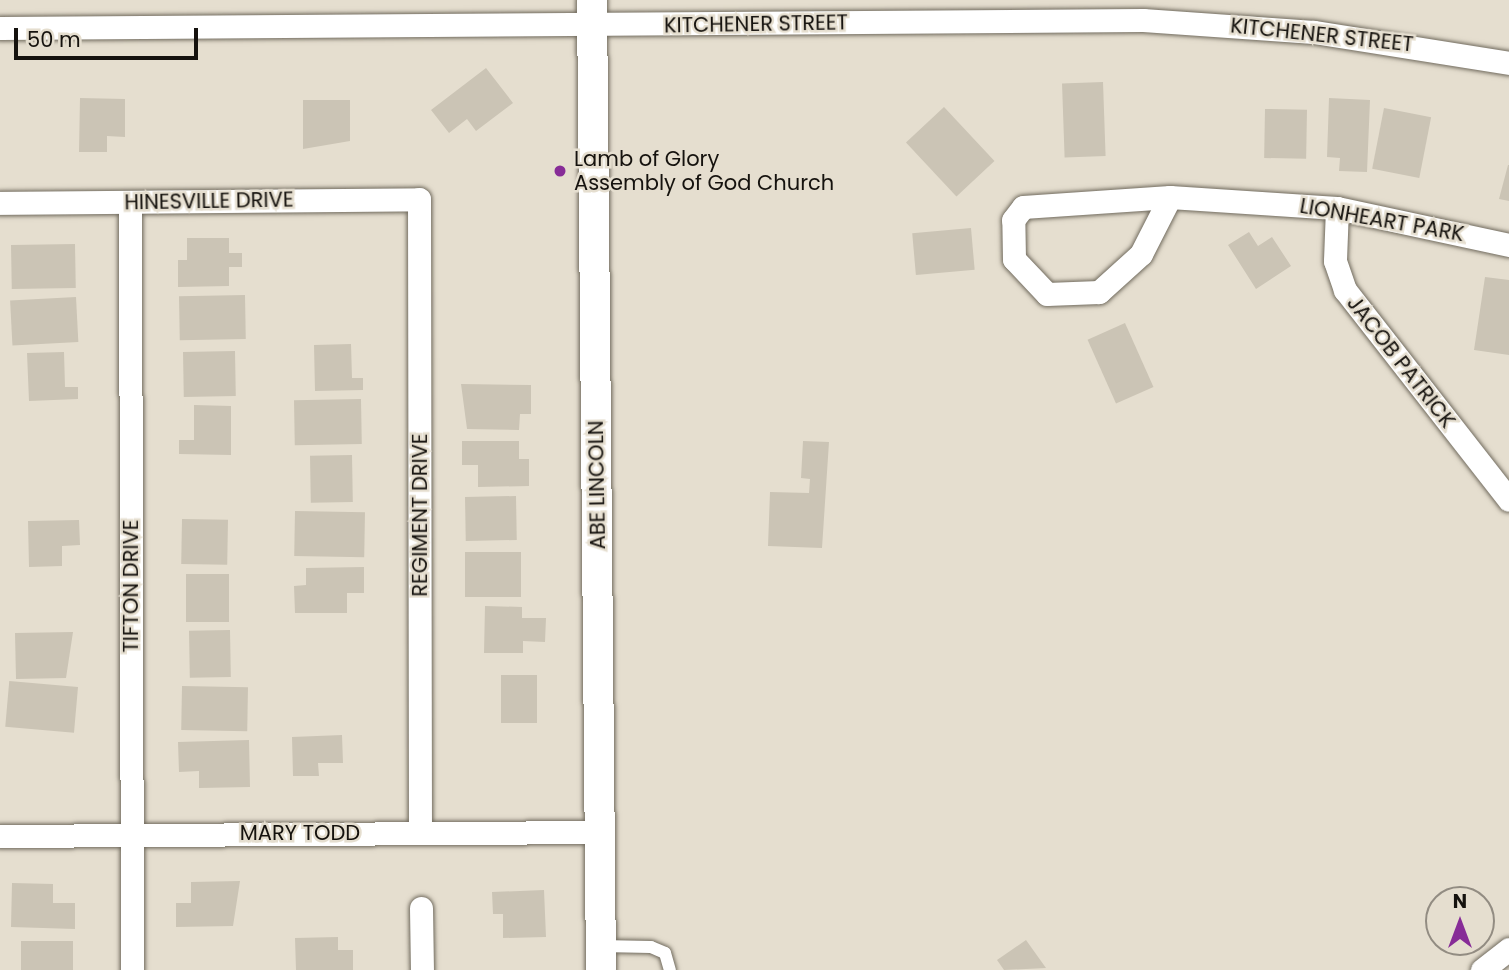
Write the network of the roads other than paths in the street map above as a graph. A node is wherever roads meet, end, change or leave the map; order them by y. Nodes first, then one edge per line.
1 (592, 13) edge
2 (0, 28) edge
3 (1509, 63) edge
4 (1170, 197) junction
5 (419, 199) joint
6 (131, 202) junction
7 (0, 203) edge
8 (1337, 208) junction
9 (1509, 245) edge
10 (1509, 500) edge
11 (420, 832) junction
12 (601, 832) junction
13 (132, 835) junction
14 (0, 836) edge
15 (421, 908) dead end
16 (1509, 949) edge
17 (601, 958) edge
18 (132, 970) edge
19 (422, 970) edge
20 (670, 970) edge
21 (1482, 970) edge

1 - 2 street, KITCHENER STREET
1 - 3 street, KITCHENER STREET
1 - 12 street, ABE LINCOLN
4 - 4 street, LIONHEART PARK
4 - 8 street, LIONHEART PARK
5 - 6 street, HINESVILLE DRIVE
5 - 11 street, REGIMENT DRIVE
6 - 7 street, HINESVILLE DRIVE
6 - 13 street, TIFTON DRIVE
8 - 9 street, LIONHEART PARK
8 - 10 street, JACOB PATRICK
11 - 12 street, MARY TODD
11 - 13 street, MARY TODD
12 - 17 street, ABE LINCOLN
13 - 14 street, MARY TODD
13 - 18 street, TIFTON DRIVE
15 - 19 street
16 - 21 street
17 - 20 lane

